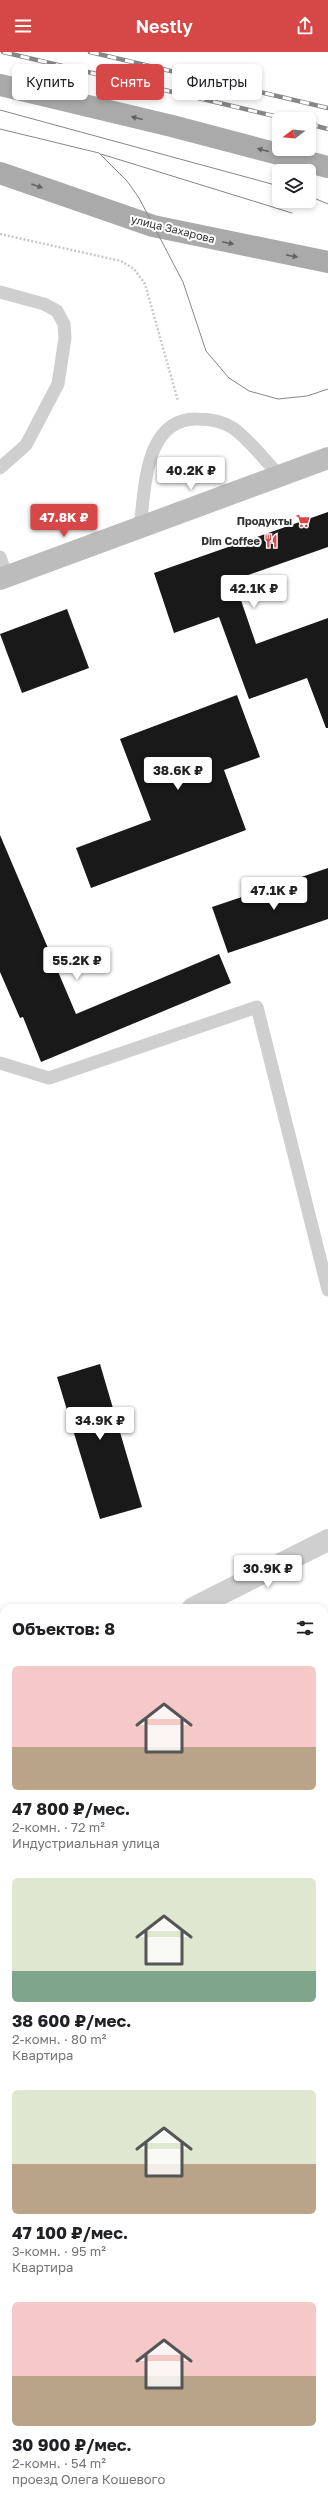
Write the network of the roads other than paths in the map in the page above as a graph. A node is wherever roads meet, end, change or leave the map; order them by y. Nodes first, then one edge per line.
1 (0, 85) edge
2 (328, 167) edge
3 (0, 173) edge
4 (328, 262) edge
5 (0, 292) edge
6 (328, 458) edge
7 (0, 468) edge
8 (280, 476) junction
9 (140, 528) junction
10 (2, 571) edge
11 (0, 1063) edge
12 (328, 1290) edge
13 (328, 1540) edge
14 (201, 1604) edge

2 -> 1 main road
3 -> 4 main road, улица Захарова
5 - 7 lane
6 - 8 main road
8 - 9 main road
8 - 9 lane
9 - 10 main road
11 - 12 lane
13 - 14 street

